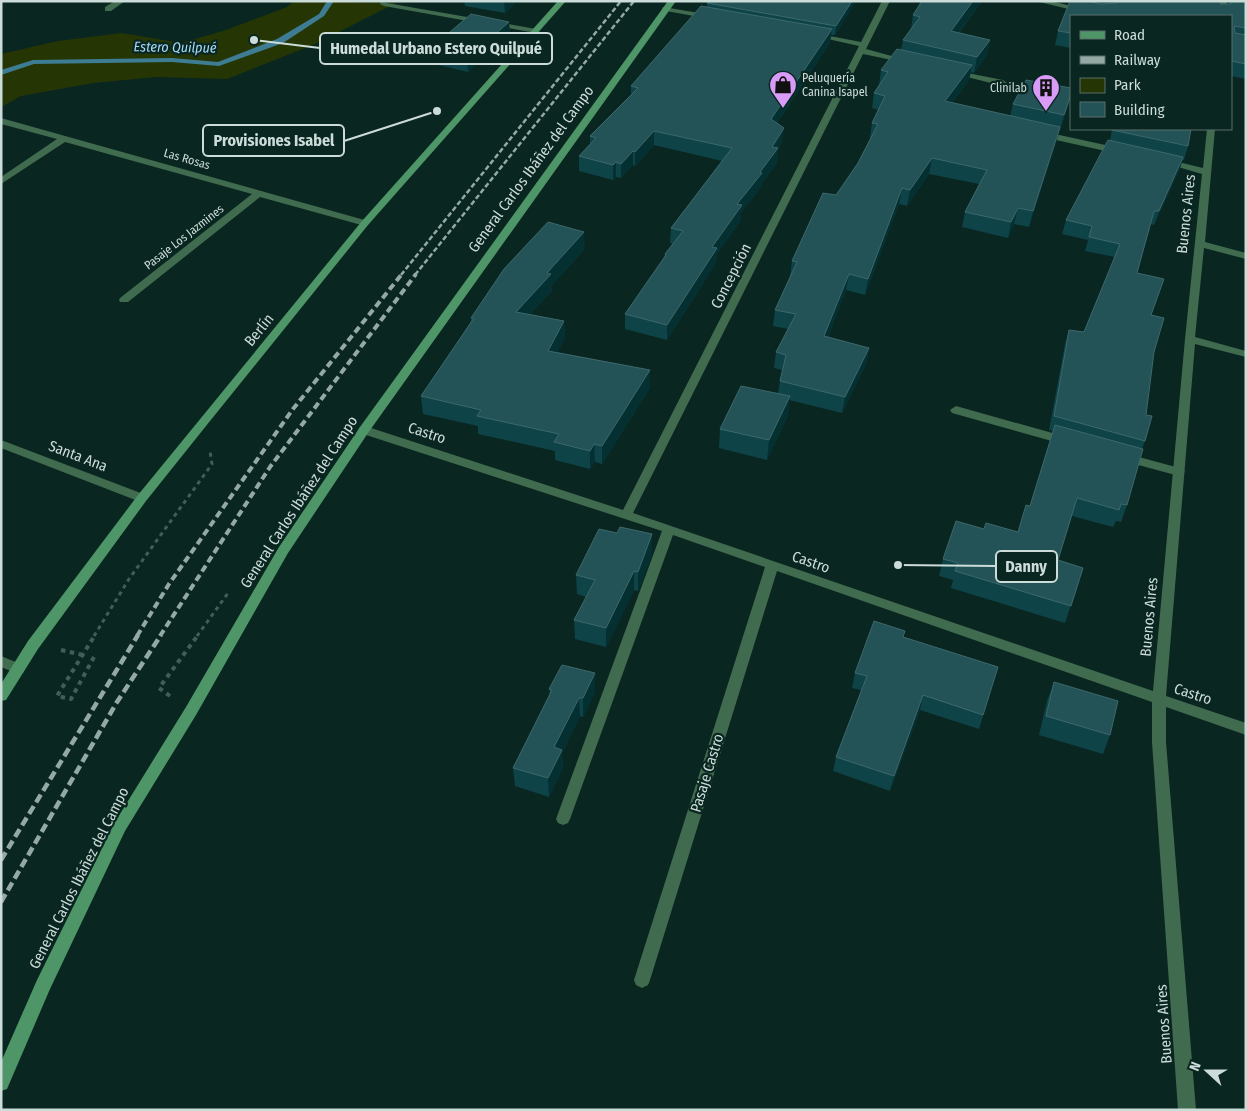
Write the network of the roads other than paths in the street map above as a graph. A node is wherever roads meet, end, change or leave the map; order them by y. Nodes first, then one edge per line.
1 (121, 1) edge
2 (562, 1) edge
3 (886, 1) edge
4 (1039, 1) edge
5 (1223, 1) edge
6 (384, 4) dead end
7 (669, 5) edge
8 (108, 9) dead end
9 (1103, 15) edge
10 (1221, 15) edge
11 (723, 19) edge
12 (536, 31) junction
13 (808, 34) edge
14 (864, 48) junction
15 (912, 62) edge
16 (948, 71) edge
17 (1003, 83) dead end
18 (1, 120) edge
19 (1211, 130) edge
20 (1030, 131) edge
21 (65, 138) junction
22 (1125, 153) edge
23 (1153, 159) edge
24 (1207, 172) junction
25 (1, 181) edge
26 (259, 193) junction
27 (365, 223) junction
28 (1200, 244) junction
29 (1246, 256) edge
30 (124, 300) dead end
31 (1190, 339) junction
32 (1246, 354) edge
33 (956, 410) dead end
34 (364, 430) junction
35 (1, 444) edge
36 (1076, 444) edge
37 (1113, 454) edge
38 (1179, 472) junction
39 (142, 498) junction
40 (626, 515) junction
41 (669, 529) junction
42 (772, 566) junction
43 (1, 661) edge
44 (18, 668) junction
45 (1, 696) edge
46 (1159, 700) junction
47 (1246, 729) edge
48 (563, 819) dead end
49 (642, 980) dead end
50 (1, 1083) edge
51 (1186, 1110) edge

1 - 8 street
2 - 12 street, Berlín
3 - 14 street, Concepción
4 - 9 street
5 - 10 street
6 - 12 street
7 - 11 street
7 - 34 street, General Carlos Ibáñez del Campo
12 - 27 street, Berlín
13 - 14 street
14 - 15 street
14 - 40 street, Concepción
16 - 17 street
18 - 21 street, Las Rosas
19 - 24 street, Buenos Aires
20 - 22 street
21 - 25 street
21 - 26 street, Las Rosas
23 - 24 street
24 - 28 street, Buenos Aires
26 - 27 street, Las Rosas
26 - 30 street, Pasaje Los Jazmines
27 - 39 street, Berlín
28 - 29 street
28 - 31 street, Buenos Aires
31 - 32 street
31 - 38 street, Buenos Aires
33 - 36 street
34 - 40 street, Castro
34 - 50 street, General Carlos Ibáñez del Campo
35 - 39 street, Santa Ana
37 - 38 street
38 - 46 street, Buenos Aires
39 - 44 street, Berlín
40 - 41 street, Castro
41 - 42 street, Castro
41 - 48 street
42 - 46 street, Castro
42 - 49 street, Pasaje Castro
43 - 44 street
44 - 45 street, Berlín
46 - 47 street, Castro
46 - 51 street, Buenos Aires

